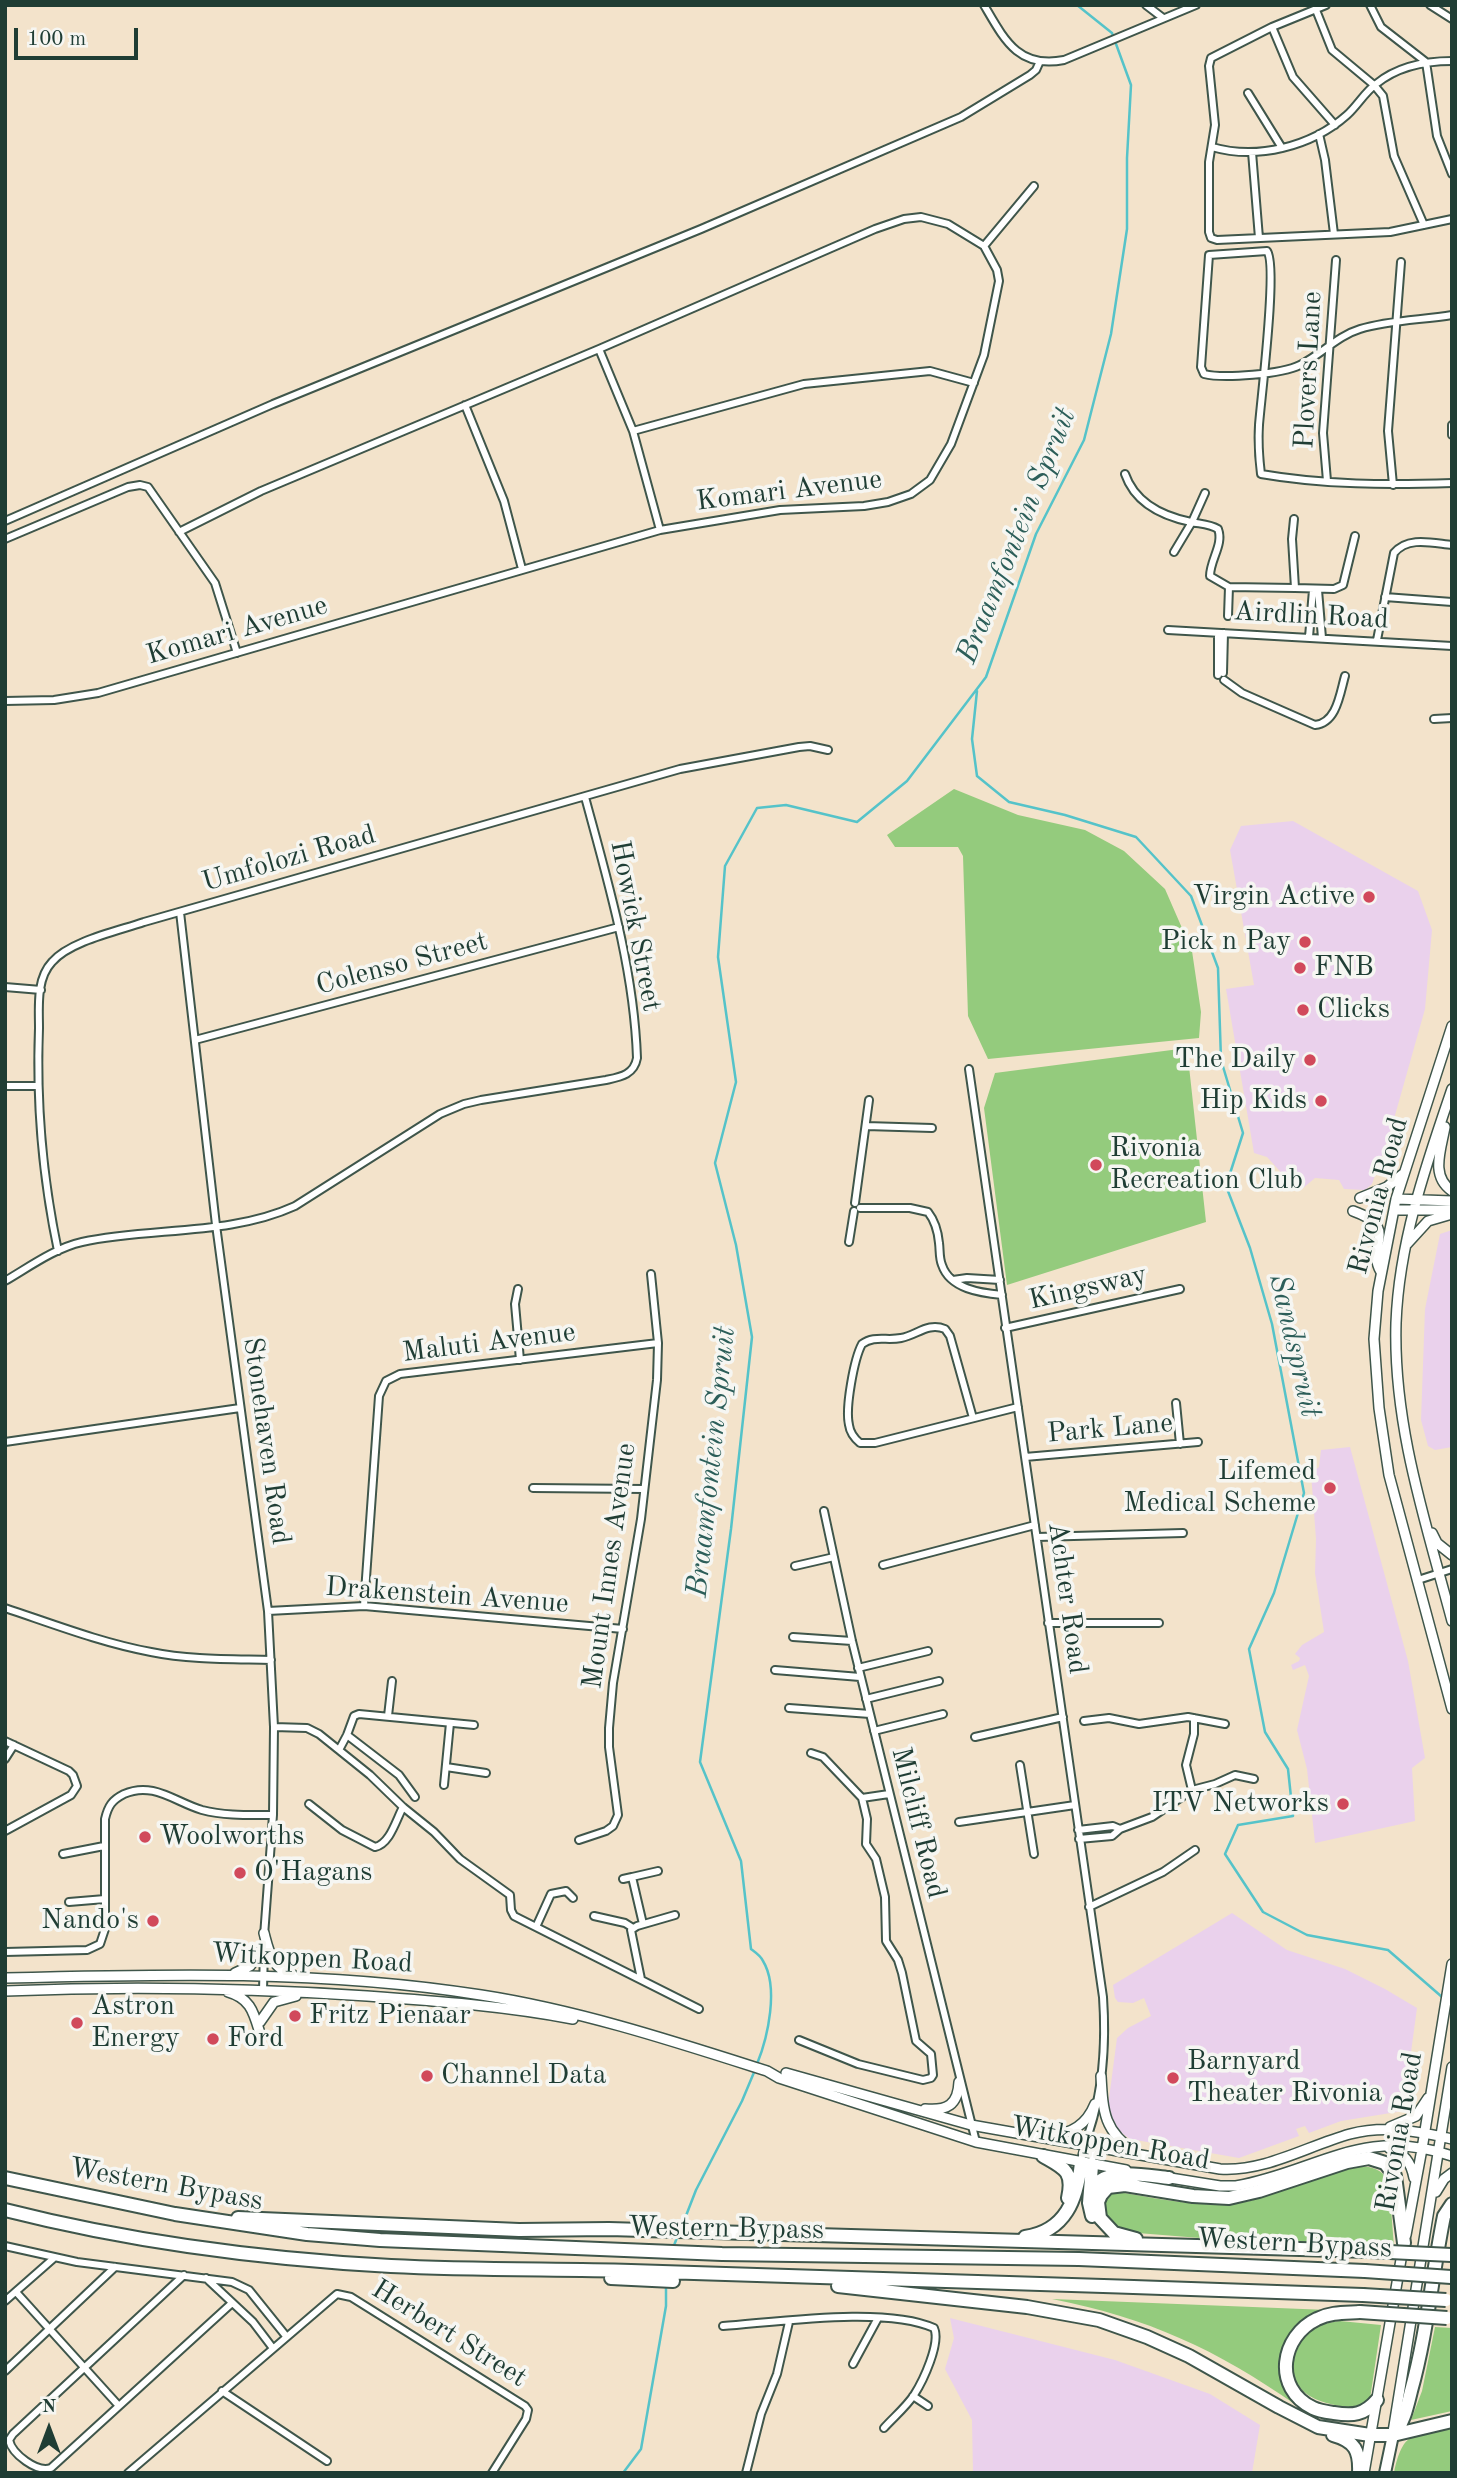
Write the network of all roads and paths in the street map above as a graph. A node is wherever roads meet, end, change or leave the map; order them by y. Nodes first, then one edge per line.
1 (984, 5) edge
2 (1146, 5) edge
3 (1196, 5) edge
4 (1326, 5) edge
5 (1370, 5) edge
6 (1430, 5) edge
7 (1316, 10) junction
8 (1163, 18) junction
9 (1452, 19) edge
10 (1272, 27) junction
11 (1040, 61) junction
12 (1452, 61) edge
13 (1426, 62) junction
14 (1374, 85) junction
15 (1248, 93) dead end
16 (1335, 125) junction
17 (1319, 134) junction
18 (1212, 146) junction
19 (1282, 148) junction
20 (1252, 152) junction
21 (1452, 174) edge
22 (1034, 186) dead end
23 (1452, 219) edge
24 (1424, 225) junction
25 (1334, 234) junction
26 (1259, 238) junction
27 (984, 246) junction
28 (1336, 260) dead end
29 (1401, 262) dead end
30 (1452, 316) edge
31 (1398, 323) junction
32 (1330, 344) junction
33 (599, 349) junction
34 (1264, 372) junction
35 (974, 383) junction
36 (465, 405) junction
37 (1452, 425) edge
38 (633, 430) junction
39 (1452, 435) edge
40 (1125, 474) dead end
41 (1328, 481) junction
42 (1452, 483) edge
43 (1393, 485) junction
44 (1205, 493) dead end
45 (1294, 519) dead end
46 (5, 521) edge
47 (1192, 522) junction
48 (660, 530) junction
49 (179, 532) junction
50 (1355, 536) dead end
51 (5, 539) edge
52 (1452, 545) edge
53 (1174, 552) dead end
54 (522, 569) junction
55 (1229, 587) junction
56 (1295, 588) junction
57 (1316, 590) junction
58 (1385, 597) junction
59 (1452, 601) edge
60 (1227, 616) dead end
61 (1168, 630) dead end
62 (1221, 633) junction
63 (1310, 637) junction
64 (1322, 638) junction
65 (1377, 640) junction
66 (1452, 646) edge
67 (237, 653) junction
68 (1345, 676) dead end
69 (5, 701) edge
70 (1452, 718) edge
71 (1434, 719) dead end
72 (828, 750) dead end
73 (585, 797) junction
74 (180, 912) junction
75 (619, 927) junction
76 (5, 987) edge
77 (40, 990) junction
78 (1452, 1026) edge
79 (195, 1040) junction
80 (969, 1069) dead end
81 (5, 1086) edge
82 (37, 1086) junction
83 (1451, 1090) edge
84 (869, 1100) dead end
85 (866, 1126) junction
86 (932, 1128) dead end
87 (1405, 1173) junction
88 (1452, 1191) edge
89 (1360, 1198) dead end
90 (1452, 1201) edge
91 (1395, 1205) junction
92 (1415, 1205) junction
93 (856, 1207) junction
94 (1353, 1211) dead end
95 (1452, 1212) edge
96 (216, 1225) junction
97 (849, 1242) dead end
98 (1406, 1245) junction
99 (58, 1251) junction
100 (1382, 1273) junction
101 (651, 1274) dead end
102 (953, 1280) junction
103 (1000, 1280) junction
104 (5, 1281) edge
105 (518, 1289) dead end
106 (1180, 1289) dead end
107 (1002, 1295) junction
108 (1005, 1328) junction
109 (658, 1343) junction
110 (520, 1360) junction
111 (1176, 1402) dead end
112 (1018, 1407) junction
113 (240, 1408) junction
114 (973, 1418) junction
115 (5, 1442) edge
116 (1198, 1442) dead end
117 (1180, 1444) junction
118 (1025, 1457) junction
119 (533, 1488) dead end
120 (644, 1489) junction
121 (1415, 1489) junction
122 (824, 1511) dead end
123 (1035, 1525) junction
124 (1183, 1533) dead end
125 (1037, 1537) junction
126 (1452, 1555) edge
127 (834, 1557) junction
128 (883, 1564) dead end
129 (795, 1566) dead end
130 (1452, 1569) edge
131 (1439, 1573) junction
132 (1418, 1580) junction
133 (364, 1606) junction
134 (5, 1608) edge
135 (268, 1611) junction
136 (1452, 1621) edge
137 (1048, 1623) junction
138 (1159, 1623) dead end
139 (623, 1629) junction
140 (793, 1637) dead end
141 (852, 1641) junction
142 (928, 1651) dead end
143 (271, 1660) junction
144 (858, 1668) junction
145 (775, 1670) dead end
146 (860, 1677) junction
147 (392, 1681) dead end
148 (939, 1681) dead end
149 (866, 1699) junction
150 (789, 1708) dead end
151 (1452, 1709) edge
152 (870, 1714) junction
153 (943, 1714) dead end
154 (388, 1716) junction
155 (1063, 1717) junction
156 (1194, 1718) junction
157 (1083, 1721) dead end
158 (450, 1723) junction
159 (1225, 1724) dead end
160 (474, 1725) dead end
161 (274, 1727) junction
162 (874, 1731) junction
163 (348, 1735) junction
164 (975, 1737) dead end
165 (5, 1741) edge
166 (14, 1745) junction
167 (339, 1750) junction
168 (811, 1753) dead end
169 (5, 1759) edge
170 (1020, 1765) dead end
171 (446, 1767) junction
172 (486, 1773) dead end
173 (1254, 1779) dead end
174 (444, 1785) dead end
175 (1192, 1790) junction
176 (890, 1794) junction
177 (415, 1797) dead end
178 (862, 1798) junction
179 (309, 1804) dead end
180 (1074, 1805) junction
181 (402, 1807) junction
182 (1028, 1812) junction
183 (273, 1815) junction
184 (959, 1822) dead end
185 (1120, 1829) junction
186 (1078, 1830) junction
187 (5, 1831) edge
188 (1079, 1839) junction
189 (579, 1840) dead end
190 (104, 1846) junction
191 (1195, 1850) dead end
192 (63, 1854) dead end
193 (1034, 1854) dead end
194 (659, 1871) dead end
195 (632, 1877) junction
196 (623, 1880) dead end
197 (573, 1898) dead end
198 (104, 1899) junction
199 (69, 1902) dead end
200 (1089, 1907) junction
201 (675, 1915) dead end
202 (594, 1916) dead end
203 (643, 1924) junction
204 (536, 1927) junction
205 (633, 1928) junction
206 (264, 1933) junction
207 (264, 1947) junction
208 (5, 1952) edge
209 (1452, 1964) edge
210 (216, 1975) junction
211 (263, 1977) junction
212 (5, 1978) edge
213 (312, 1979) junction
214 (641, 1979) junction
215 (202, 1989) junction
216 (5, 1991) edge
217 (262, 1991) junction
218 (318, 1992) junction
219 (699, 2009) dead end
220 (613, 2025) junction
221 (799, 2040) dead end
222 (1452, 2067) edge
223 (764, 2070) junction
224 (1101, 2076) junction
225 (960, 2082) junction
226 (1430, 2093) junction
227 (889, 2103) junction
228 (1095, 2104) junction
229 (971, 2126) junction
230 (1386, 2129) junction
231 (1089, 2133) junction
232 (1425, 2133) junction
233 (1019, 2135) junction
234 (1447, 2138) edge
235 (976, 2143) junction
236 (1083, 2145) junction
237 (1381, 2146) junction
238 (1094, 2147) junction
239 (1422, 2149) junction
240 (1440, 2152) junction
241 (1138, 2154) junction
242 (1043, 2156) junction
243 (1452, 2156) edge
244 (1087, 2164) junction
245 (1452, 2173) edge
246 (5, 2178) edge
247 (1170, 2178) junction
248 (1415, 2186) junction
249 (1090, 2199) junction
250 (1431, 2203) junction
251 (1452, 2204) edge
252 (5, 2210) edge
253 (1063, 2215) junction
254 (196, 2217) junction
255 (975, 2241) junction
256 (1156, 2243) junction
257 (1405, 2243) junction
258 (5, 2246) edge
259 (1176, 2246) junction
260 (1452, 2255) edge
261 (54, 2258) junction
262 (115, 2267) junction
263 (184, 2275) junction
264 (1451, 2277) edge
265 (206, 2278) junction
266 (714, 2278) junction
267 (16, 2292) junction
268 (5, 2301) edge
269 (1449, 2301) edge
270 (232, 2303) junction
271 (878, 2318) junction
272 (1449, 2318) edge
273 (789, 2322) junction
274 (723, 2326) dead end
275 (50, 2330) junction
276 (286, 2336) junction
277 (272, 2347) junction
278 (853, 2364) dead end
279 (85, 2369) junction
280 (5, 2371) edge
281 (222, 2391) junction
282 (913, 2396) junction
283 (1377, 2400) junction
284 (119, 2406) junction
285 (928, 2406) dead end
286 (1279, 2407) junction
287 (1452, 2421) edge
288 (884, 2428) dead end
289 (1370, 2435) junction
290 (1393, 2435) junction
291 (327, 2461) dead end
292 (129, 2472) edge
293 (492, 2473) edge
294 (746, 2473) edge
295 (1361, 2473) edge
296 (1385, 2473) edge

1 - 11 street
2 - 8 street
3 - 8 street
4 - 7 street
5 - 13 street
6 - 9 street
7 - 10 street
7 - 14 street
8 - 11 street
10 - 16 street
10 - 18 street
11 - 46 street
12 - 13 street
13 - 14 street
13 - 21 street
14 - 16 street
14 - 24 street
15 - 19 street
16 - 17 street
17 - 19 street
17 - 25 street
18 - 20 street
18 - 26 street
19 - 20 street
20 - 26 street
22 - 27 street
23 - 24 street
24 - 25 street
25 - 26 street
27 - 33 street
27 - 35 street, Komari Avenue
28 - 32 street, Plovers Lane
29 - 31 street
30 - 31 street
31 - 32 street
31 - 43 street
32 - 34 street
32 - 41 street, Plovers Lane
33 - 36 street
33 - 38 street
34 - 34 street
34 - 41 street
35 - 38 street
35 - 48 street, Komari Avenue
36 - 49 street
36 - 54 street
37 - 39 street
38 - 48 street
40 - 47 street
41 - 43 street
42 - 43 street
44 - 47 street
45 - 56 street
47 - 53 street
47 - 55 street
48 - 54 street, Komari Avenue
49 - 51 street
49 - 67 street
50 - 57 street
52 - 58 street
54 - 67 street, Komari Avenue
55 - 56 street
55 - 60 street
56 - 57 street
57 - 63 street
57 - 64 street
58 - 59 street
58 - 65 street
61 - 62 street, Airdlin Road
62 - 63 street, Airdlin Road
62 - 68 street
63 - 64 street, Airdlin Road
64 - 65 street, Airdlin Road
65 - 66 street, Airdlin Road
67 - 69 street, Komari Avenue
70 - 71 street
72 - 73 street, Umfolozi Road
73 - 74 street, Umfolozi Road
73 - 75 street, Howick Street
74 - 77 street, Umfolozi Road
74 - 79 street, Stonehaven Road
75 - 79 street, Colenso Street
75 - 96 street, Howick Street
76 - 77 street
77 - 82 street, Umfolozi Road
78 - 87 main road, Rivonia Road
79 - 96 street, Stonehaven Road
80 - 103 street, Achter Road
81 - 82 street
82 - 99 street, Umfolozi Road
83 - 88 main road
83 - 92 main road, Rivonia Road
84 - 85 street
85 - 86 street
85 - 93 street
87 - 89 main road
87 - 91 main road, Rivonia Road
90 - 92 main road
91 - 92 main road
91 - 100 main road, Rivonia Road
92 - 95 main road
92 - 98 main road, Rivonia Road
93 - 97 street
93 - 102 street
94 - 100 main road
95 - 98 main road
96 - 99 street
96 - 113 street, Stonehaven Road
98 - 121 main road, Rivonia Road
99 - 104 street
100 - 132 main road, Rivonia Road
101 - 109 street, Mount Innes Avenue
102 - 103 street
102 - 107 street
103 - 107 street, Achter Road
105 - 110 street
106 - 108 street, Kingsway
107 - 108 street, Achter Road
108 - 112 street, Achter Road
109 - 110 street, Maluti Avenue
109 - 120 street, Mount Innes Avenue
110 - 133 street, Maluti Avenue
111 - 117 street
112 - 114 street
112 - 118 street, Achter Road
113 - 115 street
113 - 135 street, Stonehaven Road
114 - 114 street
116 - 117 street, Park Lane
117 - 118 street, Park Lane
118 - 123 street, Achter Road
119 - 120 street
120 - 139 street, Mount Innes Avenue
121 - 126 main road
121 - 131 main road, Rivonia Road
122 - 127 street, Milcliff Road
123 - 125 street, Achter Road
123 - 128 street
124 - 125 street
125 - 137 street, Achter Road
127 - 129 street
127 - 141 street, Milcliff Road
130 - 131 street
131 - 132 street
131 - 136 main road, Rivonia Road
132 - 151 main road, Rivonia Road
133 - 135 street, Drakenstein Avenue
133 - 139 street, Drakenstein Avenue
134 - 143 street
135 - 143 street, Stonehaven Road
137 - 138 street
137 - 155 street, Achter Road
139 - 189 street, Mount Innes Avenue
140 - 141 street
141 - 144 street, Milcliff Road
142 - 144 street
143 - 161 street, Stonehaven Road
144 - 146 street, Milcliff Road
145 - 146 street
146 - 149 street, Milcliff Road
147 - 154 street
148 - 149 street
149 - 152 street, Milcliff Road
150 - 152 street
152 - 162 street, Milcliff Road
153 - 162 street
154 - 158 street
154 - 163 street
155 - 164 street
155 - 180 street, Achter Road
156 - 157 street
156 - 159 street
156 - 175 street
158 - 160 street
158 - 171 street
161 - 167 street
161 - 183 street, Stonehaven Road
162 - 176 street, Milcliff Road
163 - 167 street
163 - 177 street
165 - 166 street
166 - 169 street
166 - 187 street
167 - 181 street
168 - 178 street
170 - 182 street
171 - 172 street
171 - 174 street
173 - 175 street
175 - 185 street
176 - 178 street
176 - 225 street, Milcliff Road
178 - 221 street
179 - 181 street
180 - 182 street
180 - 186 street, Achter Road
181 - 204 street
182 - 184 street
182 - 193 street
183 - 190 street
183 - 206 street, Stonehaven Road
185 - 186 street
185 - 188 street
186 - 188 street, Achter Road
188 - 200 street, Achter Road
190 - 192 street
190 - 198 street
191 - 200 street
194 - 195 street
195 - 196 street
195 - 203 street
197 - 204 street
198 - 199 street
198 - 208 street
200 - 224 street, Achter Road
201 - 203 street
202 - 205 street
203 - 205 street
204 - 214 street
205 - 214 street
206 - 207 street, Stonehaven Road
206 - 213 main road
207 - 210 main road
207 - 211 street, Stonehaven Road
209 - 226 main road, Rivonia Road
210 - 211 main road, Witkoppen Road
210 - 212 main road, Witkoppen Road
211 - 213 main road, Witkoppen Road
211 - 217 street, Stonehaven Road
213 - 220 main road, Witkoppen Road
214 - 219 street
215 - 216 main road, Witkoppen Road
215 - 217 main road, Witkoppen Road
215 - 218 main road
217 - 218 main road, Witkoppen Road
218 - 220 main road, Witkoppen Road
220 - 223 main road, Witkoppen Road
222 - 234 main road, Rivonia Road
223 - 227 main road, Witkoppen Road
223 - 235 main road, Witkoppen Road
224 - 228 street, Achter Road
224 - 241 main road
225 - 227 main road
225 - 229 street, Milcliff Road
226 - 230 main road
226 - 232 main road, Rivonia Road
227 - 229 main road, Witkoppen Road
228 - 231 street, Achter Road
228 - 233 main road
229 - 233 main road, Witkoppen Road
229 - 235 street, Milcliff Road
230 - 232 main road, Witkoppen Road
230 - 241 main road, Witkoppen Road
231 - 236 street, Achter Road
231 - 238 street
232 - 234 main road, Witkoppen Road
232 - 239 main road, Rivonia Road
233 - 236 main road, Witkoppen Road
234 - 240 main road, Rivonia Road
235 - 242 main road, Witkoppen Road
236 - 238 main road, Witkoppen Road
236 - 244 street
237 - 239 main road, Witkoppen Road
237 - 247 main road, Witkoppen Road
237 - 248 main road
238 - 241 main road, Witkoppen Road
238 - 244 street
239 - 240 main road, Witkoppen Road
239 - 248 main road, Rivonia Road
240 - 243 main road, Witkoppen Road
240 - 250 main road, Rivonia Road
242 - 244 main road, Witkoppen Road
242 - 253 highway
244 - 247 main road, Witkoppen Road
244 - 249 highway
244 - 253 highway
245 - 250 main road
246 - 254 highway, Western Bypass
247 - 249 highway
248 - 257 main road, Rivonia Road
249 - 256 highway
250 - 290 main road, Rivonia Road
251 - 290 highway
252 - 266 highway, Western Bypass
253 - 255 highway
254 - 255 highway
254 - 264 highway, Western Bypass, bridge
255 - 259 highway
256 - 257 highway
256 - 259 highway
257 - 283 main road, Rivonia Road
258 - 261 street
259 - 260 highway, bridge
261 - 262 street
261 - 267 street
262 - 263 street
262 - 275 street
263 - 265 street
263 - 279 street
265 - 270 street
265 - 276 street
266 - 269 highway, Western Bypass, bridge
266 - 286 highway
267 - 268 street
267 - 275 street
270 - 277 street
270 - 284 street
271 - 273 street
271 - 278 street
271 - 282 street
272 - 283 highway, bridge
273 - 274 street
273 - 294 street
275 - 279 street
275 - 280 street
276 - 277 street, Herbert Street
276 - 293 street, Herbert Street
277 - 281 street, Herbert Street
279 - 284 street
279 - 284 street
281 - 291 street
281 - 292 street, Herbert Street
282 - 285 street
282 - 288 street
283 - 289 main road, Rivonia Road
286 - 289 highway
286 - 295 highway
287 - 290 highway
289 - 290 highway
289 - 295 main road, Rivonia Road
290 - 296 main road, Rivonia Road

